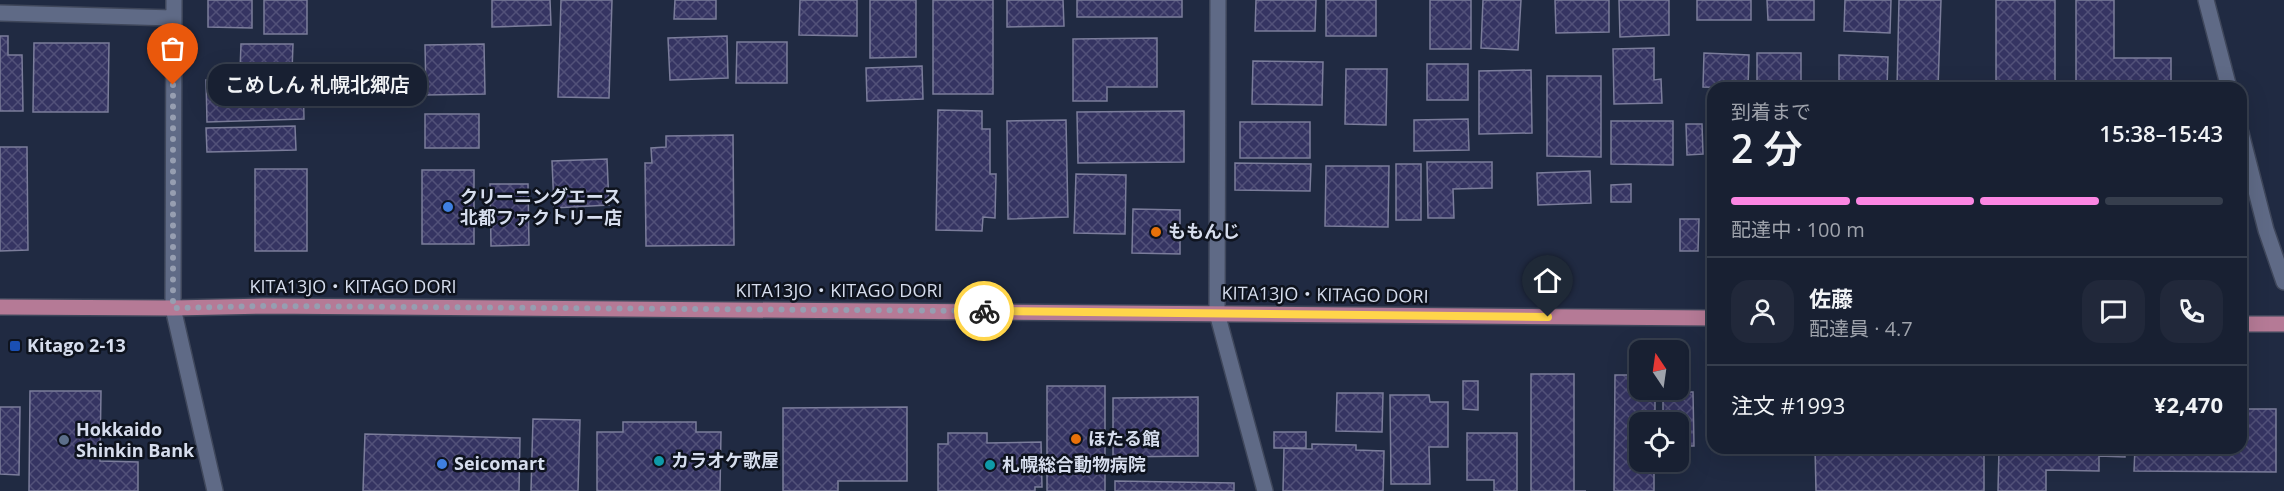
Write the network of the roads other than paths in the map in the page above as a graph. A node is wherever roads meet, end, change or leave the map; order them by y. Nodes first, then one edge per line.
1 (174, 0) edge
2 (1218, 0) edge
3 (2206, 0) edge
4 (0, 13) edge
5 (174, 18) junction
6 (2227, 82) edge
7 (2247, 156) edge
8 (2284, 282) edge
9 (0, 307) edge
10 (173, 308) junction
11 (1217, 314) junction
12 (1707, 318) edge
13 (2247, 324) edge
14 (2284, 324) edge
15 (215, 491) edge
16 (1265, 491) edge

1 - 5 street
2 - 11 street
3 - 6 street
4 - 5 street
5 - 10 street
7 - 8 street
9 - 10 main road, KITA13JO・KITAGO DORI
10 - 11 main road, KITA13JO・KITAGO DORI
10 - 15 street
11 - 12 main road, KITA13JO・KITAGO DORI
11 - 16 street
13 - 14 main road

